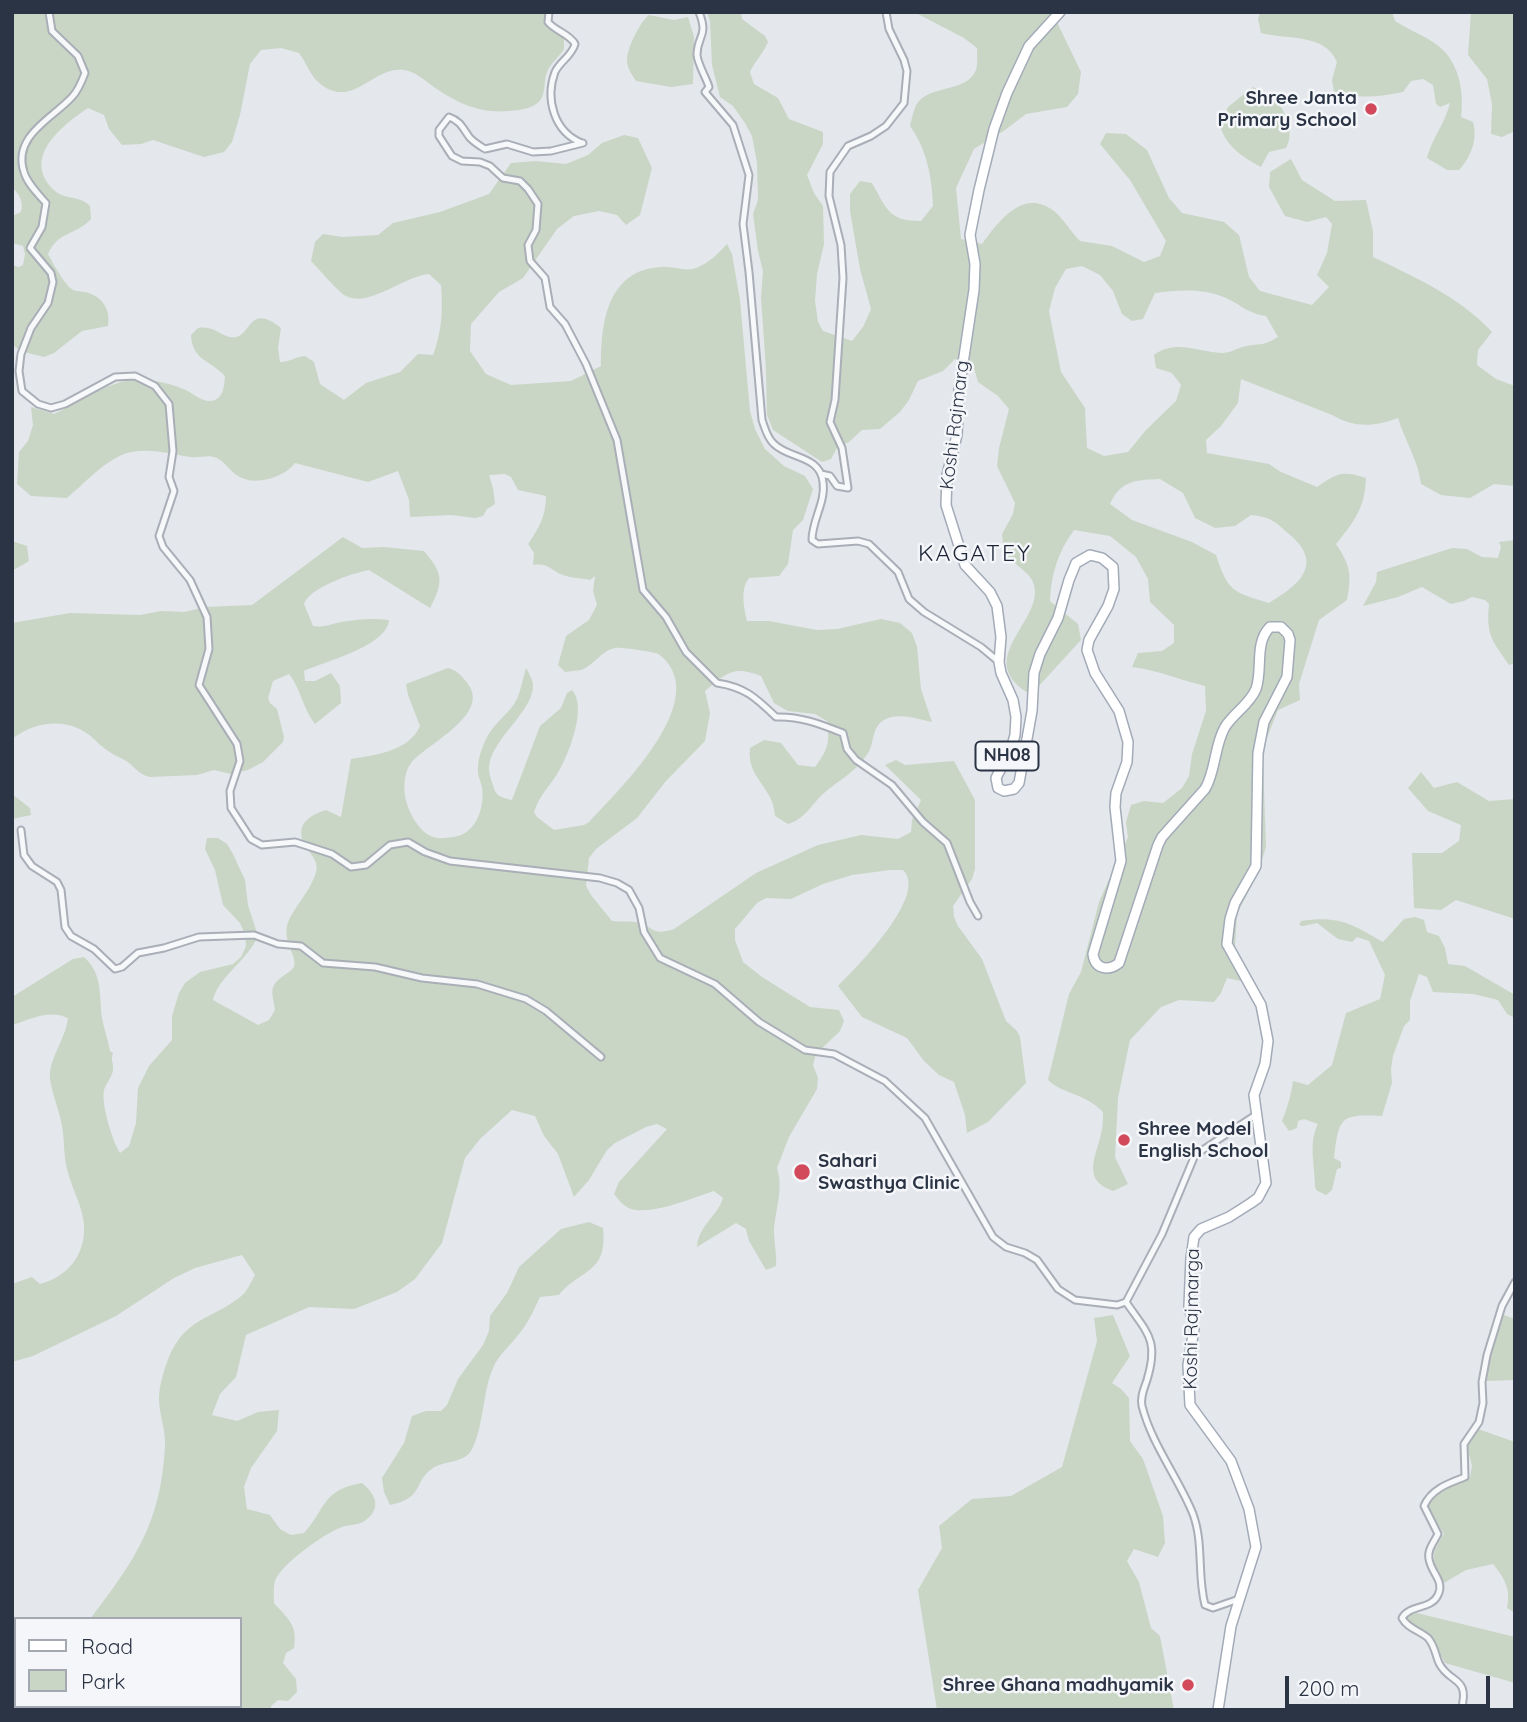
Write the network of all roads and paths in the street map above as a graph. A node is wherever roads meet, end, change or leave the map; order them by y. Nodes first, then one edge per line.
1 (49, 12) edge
2 (550, 12) edge
3 (699, 12) edge
4 (886, 12) edge
5 (1060, 12) edge
6 (821, 474) junction
7 (1261, 644) joint
8 (999, 662) junction
9 (21, 830) dead end
10 (978, 916) dead end
11 (601, 1057) dead end
12 (1257, 1114) junction
13 (1515, 1282) edge
14 (1126, 1302) junction
15 (1240, 1598) junction
16 (1218, 1710) edge
17 (1461, 1710) edge

1 - 14 street
2 - 10 street
3 - 6 street
4 - 6 street
5 - 8 main road, Koshi Rajmarg / NH08
6 - 8 street
7 - 8 main road, Koshi Rajmarg / NH08
7 - 12 main road, Koshi Rajmarga / NH08
9 - 11 street
12 - 14 street
12 - 15 main road, Koshi Rajmarga / NH08
13 - 17 street
14 - 15 street
15 - 16 main road, Koshi Rajmarga / NH08

